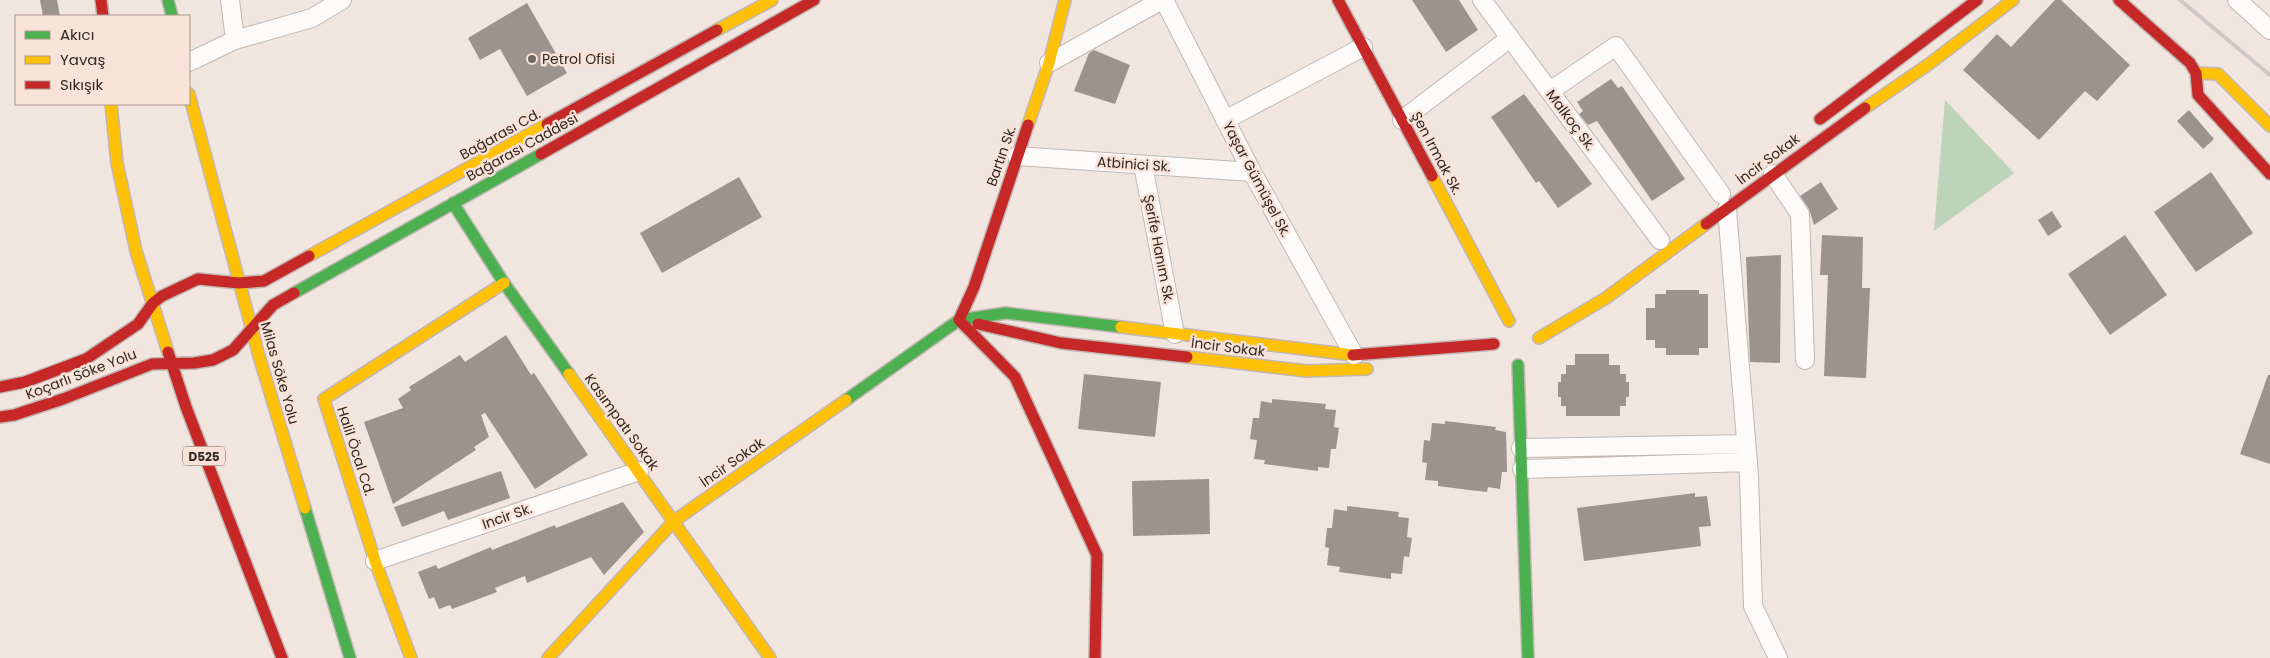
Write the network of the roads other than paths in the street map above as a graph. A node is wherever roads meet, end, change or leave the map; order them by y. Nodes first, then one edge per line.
1 (101, 0) edge
2 (168, 0) edge
3 (230, 0) edge
4 (342, 0) edge
5 (772, 0) edge
6 (814, 0) edge
7 (1065, 0) edge
8 (1163, 0) edge
9 (1338, 0) edge
10 (1482, 0) edge
11 (1977, 0) edge
12 (2013, 0) edge
13 (2119, 0) edge
14 (2237, 0) edge
15 (103, 15) edge
16 (172, 15) edge
17 (2270, 30) edge
18 (1510, 38) junction
19 (236, 40) junction
20 (1364, 48) junction
21 (667, 58) junction
22 (190, 62) edge
23 (1049, 63) junction
24 (2196, 73) junction
25 (676, 77) junction
26 (1550, 91) junction
27 (190, 98) edge
28 (111, 105) edge
29 (1225, 120) junction
30 (1402, 120) junction
31 (1814, 123) dead end
32 (2270, 126) edge
33 (1017, 156) junction
34 (1143, 164) junction
35 (1252, 172) junction
36 (1773, 174) junction
37 (2270, 174) edge
38 (1723, 197) junction
39 (453, 203) junction
40 (1660, 240) dead end
41 (239, 283) junction
42 (504, 283) junction
43 (1606, 283) dead end
44 (153, 303) junction
45 (959, 320) junction
46 (1509, 321) junction
47 (1524, 321) dead end
48 (251, 328) junction
49 (1175, 334) junction
50 (1537, 334) junction
51 (1498, 353) junction
52 (1354, 355) junction
53 (1450, 360) dead end
54 (1805, 360) dead end
55 (172, 364) junction
56 (1518, 365) junction
57 (1377, 369) dead end
58 (0, 387) edge
59 (0, 417) edge
60 (1746, 444) junction
61 (1521, 448) junction
62 (1748, 462) junction
63 (1522, 469) junction
64 (639, 471) junction
65 (674, 520) junction
66 (375, 561) junction
67 (282, 658) edge
68 (350, 658) edge
69 (411, 658) edge
70 (548, 658) edge
71 (770, 658) edge
72 (1095, 658) edge
73 (1528, 658) edge
74 (1778, 658) edge

1 - 15 main road
2 - 16 main road
3 - 19 street
4 - 19 street
5 - 21 main road, Bağarası Cd.
6 - 25 main road, Bağarası Caddesi
7 - 23 main road, Bartın Sk.
8 - 23 street
8 - 29 street, Yaşar Gümüşel Sk.
9 - 20 main road, Şen Irmak Sk.
10 - 18 street, Malkoç Sk.
11 - 31 main road
12 - 36 main road, İncir Sokak
13 - 24 main road
14 - 17 street
18 - 26 street, Malkoç Sk.
18 - 30 street
19 - 22 street
20 - 29 street
20 - 30 main road, Şen Irmak Sk.
21 - 25 main road
21 - 41 main road, Bağarası Cd.
23 - 33 main road, Bartın Sk.
24 - 32 main road
24 - 37 main road
25 - 39 main road, Bağarası Caddesi
26 - 38 street
26 - 40 street, Malkoç Sk.
27 - 41 main road, Milas Söke Yolu
28 - 44 main road, D525
29 - 35 street, Yaşar Gümüşel Sk.
30 - 46 main road, Şen Irmak Sk.
33 - 34 street, Atbinici Sk.
33 - 45 main road, Bartın Sk.
34 - 35 street, Atbinici Sk.
34 - 49 street, Şerife Hanım Sk.
35 - 52 street, Yaşar Gümüşel Sk.
36 - 38 main road, İncir Sokak
36 - 54 street
38 - 50 main road, İncir Sokak
38 - 60 street
39 - 42 main road, Kasımpatı Sokak
39 - 48 main road, Bağarası Caddesi
41 - 44 main road
41 - 48 main road, Milas Söke Yolu
42 - 64 main road, Kasımpatı Sokak
42 - 66 main road, Halil Öcal Cd.
43 - 50 main road
44 - 55 main road, D525
44 - 58 main road, Koçarlı Söke Yolu
45 - 49 main road, İncir Sokak
45 - 57 main road, İncir Sokak
45 - 65 main road, İncir Sokak
45 - 72 main road
46 - 47 main road
46 - 51 main road
48 - 55 main road
48 - 68 main road, Milas Söke Yolu
49 - 52 main road, İncir Sokak
50 - 56 main road
51 - 52 main road, İncir Sokak
51 - 53 main road, İncir Sokak
51 - 56 main road, İncir Sokak
55 - 59 main road, Koçarlı Söke Yolu
55 - 67 main road, D525
56 - 61 main road
60 - 61 street
60 - 62 street
61 - 63 main road
62 - 63 street
62 - 74 street
63 - 73 main road
64 - 65 main road, Kasımpatı Sokak
64 - 66 street, Incir Sk.
65 - 70 main road, İncir Sokak
65 - 71 main road, Kasımpatı Sokak
66 - 69 main road, Halil Öcal Cd.

